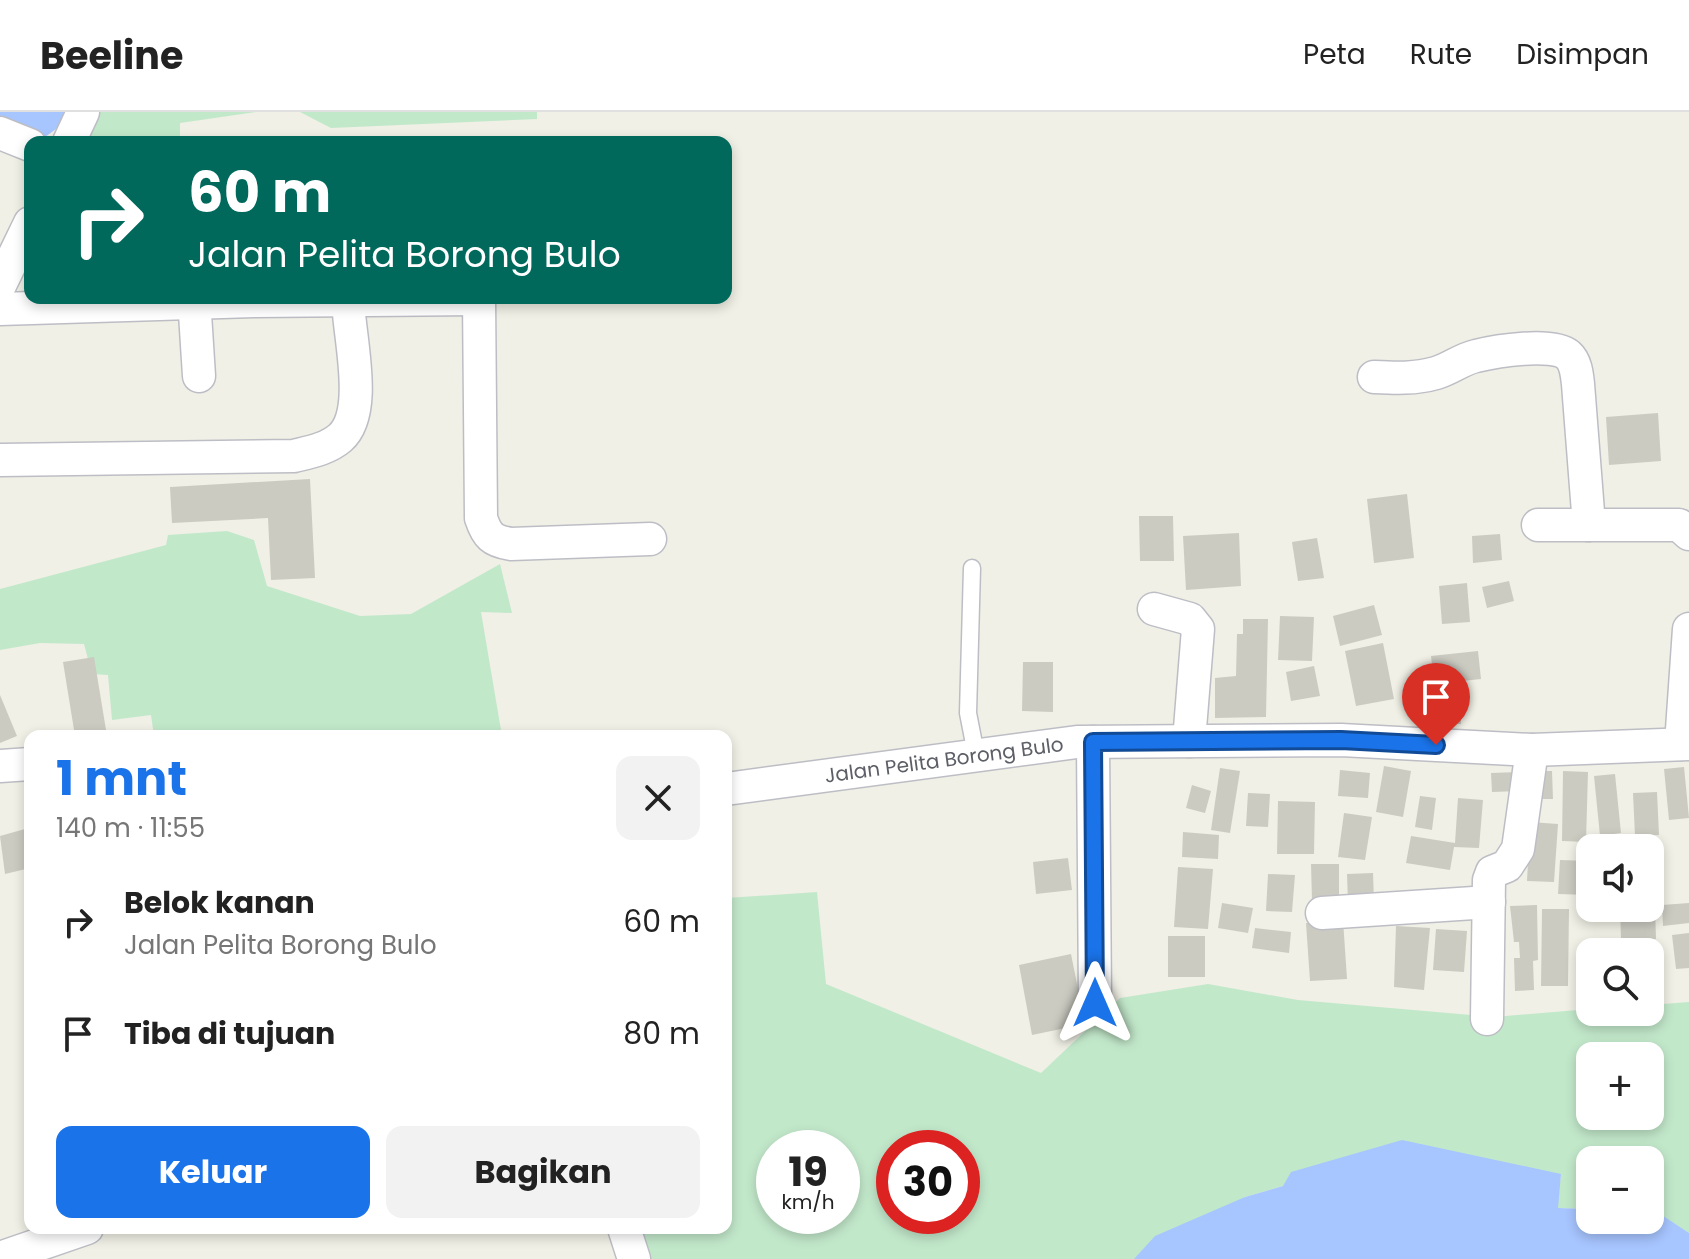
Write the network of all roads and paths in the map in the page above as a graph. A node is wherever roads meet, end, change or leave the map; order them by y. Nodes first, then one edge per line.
1 (83, 112) edge
2 (0, 133) edge
3 (72, 136) edge
4 (24, 143) edge
5 (24, 235) edge
6 (0, 285) edge
7 (121, 304) edge
8 (194, 304) edge
9 (348, 304) edge
10 (479, 304) edge
11 (0, 309) edge
12 (199, 376) dead end
13 (1374, 377) dead end
14 (0, 460) edge
15 (1538, 525) dead end
16 (1589, 525) junction
17 (1689, 534) edge
18 (650, 539) dead end
19 (972, 568) dead end
20 (1154, 609) dead end
21 (1689, 629) edge
22 (1189, 741) junction
23 (1093, 742) junction
24 (1685, 744) edge
25 (1532, 750) junction
26 (976, 754) junction
27 (24, 764) edge
28 (0, 766) edge
29 (732, 788) edge
30 (1489, 902) junction
31 (1322, 913) dead end
32 (1095, 1003) dead end
33 (1487, 1019) dead end
34 (70, 1234) edge
35 (626, 1234) edge
36 (0, 1258) edge
37 (634, 1259) edge

1 - 3 street
2 - 4 street
5 - 6 street
7 - 11 street
8 - 12 street
9 - 14 street
10 - 18 street
13 - 16 street
15 - 16 street
16 - 17 street
19 - 26 lane
20 - 22 street
21 - 24 street
22 - 23 street, Jalan Pelita Borong Bulo
22 - 25 street, Jalan Pelita Borong Bulo
23 - 26 street, Jalan Pelita Borong Bulo
23 - 32 street
24 - 25 street, Jalan Pelita Borong Bulo
25 - 30 street
26 - 29 street, Jalan Pelita Borong Bulo
27 - 28 street
30 - 31 street
30 - 33 street
34 - 36 street
35 - 37 street

